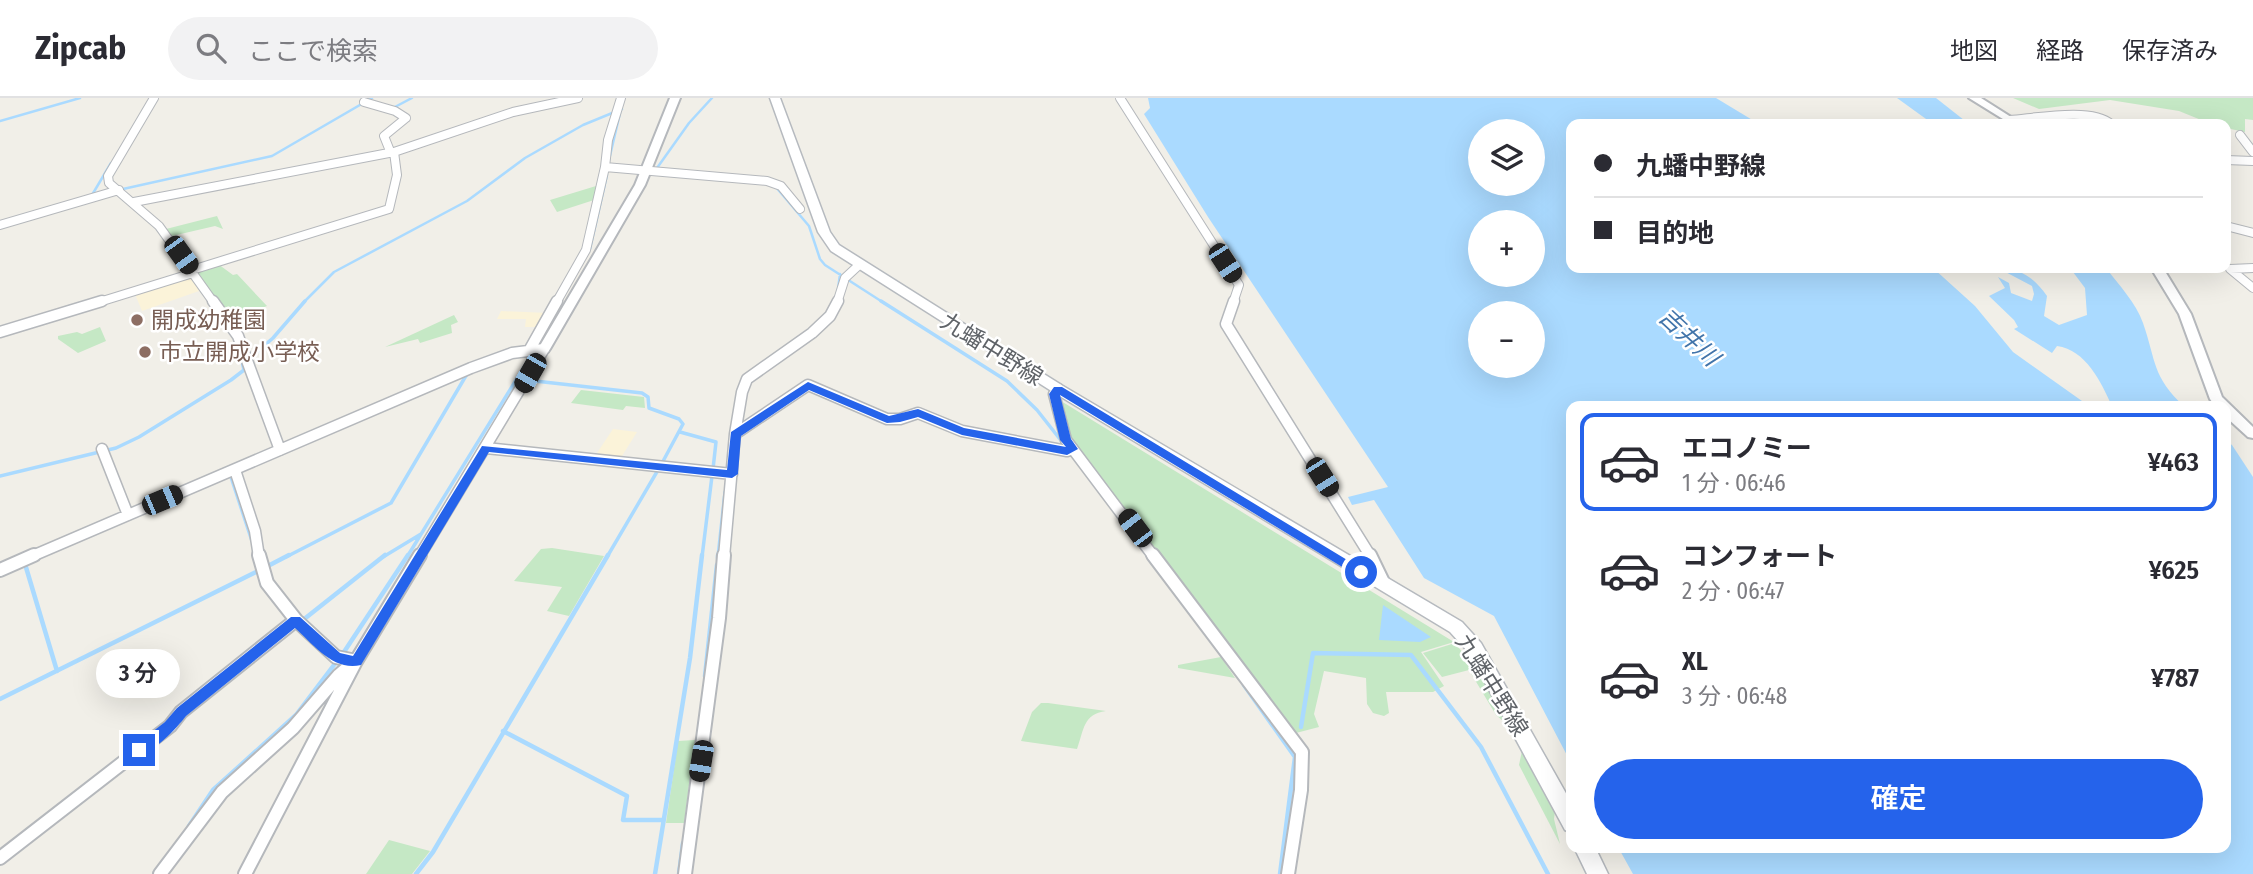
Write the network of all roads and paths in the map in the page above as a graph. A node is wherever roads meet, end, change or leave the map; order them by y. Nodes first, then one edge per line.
1 (155, 98) edge
2 (578, 98) edge
3 (621, 98) edge
4 (675, 98) edge
5 (775, 98) edge
6 (1120, 98) edge
7 (1974, 98) edge
8 (367, 101) edge
9 (2008, 119) edge
10 (2044, 119) edge
11 (2105, 119) edge
12 (2240, 135) dead end
13 (392, 151) junction
14 (2253, 152) edge
15 (2231, 160) edge
16 (2253, 161) edge
17 (608, 167) junction
18 (648, 169) junction
19 (119, 190) junction
20 (134, 202) junction
21 (800, 209) dead end
22 (0, 225) edge
23 (2231, 227) edge
24 (2253, 233) edge
25 (2231, 268) edge
26 (2253, 268) edge
27 (2231, 270) edge
28 (192, 272) junction
29 (850, 272) junction
30 (2161, 273) edge
31 (2253, 288) edge
32 (0, 332) edge
33 (534, 348) junction
34 (1058, 389) junction
35 (2218, 401) edge
36 (2231, 414) edge
37 (735, 434) junction
38 (2253, 434) edge
39 (279, 448) junction
40 (486, 448) junction
41 (1070, 450) junction
42 (102, 451) dead end
43 (235, 470) junction
44 (729, 474) junction
45 (127, 513) junction
46 (0, 570) edge
47 (1384, 587) junction
48 (296, 620) junction
49 (345, 660) junction
50 (1566, 813) edge
51 (1587, 853) edge
52 (0, 858) edge
53 (160, 874) edge
54 (245, 874) edge
55 (685, 874) edge
56 (1288, 874) edge
57 (1598, 874) edge

1 - 19 street
2 - 13 street
3 - 17 street
4 - 18 street
5 - 29 main road, 九蟠中野線
6 - 47 street
7 - 9 street
8 - 13 street
10 - 11 street
12 - 14 street
13 - 20 street
13 - 28 street
15 - 16 street
17 - 18 street
17 - 33 street
18 - 21 street
18 - 33 street
19 - 20 street
19 - 22 street
20 - 28 street
23 - 24 street
25 - 26 street
27 - 31 street
28 - 32 street
28 - 39 street
29 - 34 main road, 九蟠中野線
29 - 37 street
30 - 35 street
33 - 39 street
33 - 40 street
34 - 41 street
34 - 47 main road, 九蟠中野線
36 - 38 street
37 - 41 street
37 - 44 street
39 - 43 street
40 - 44 street
40 - 49 street
41 - 56 street
42 - 45 street
43 - 45 street
43 - 48 street
44 - 55 street
45 - 46 street
47 - 50 main road, 九蟠中野線
48 - 49 street
48 - 52 street
49 - 53 street
49 - 54 street
51 - 57 main road

